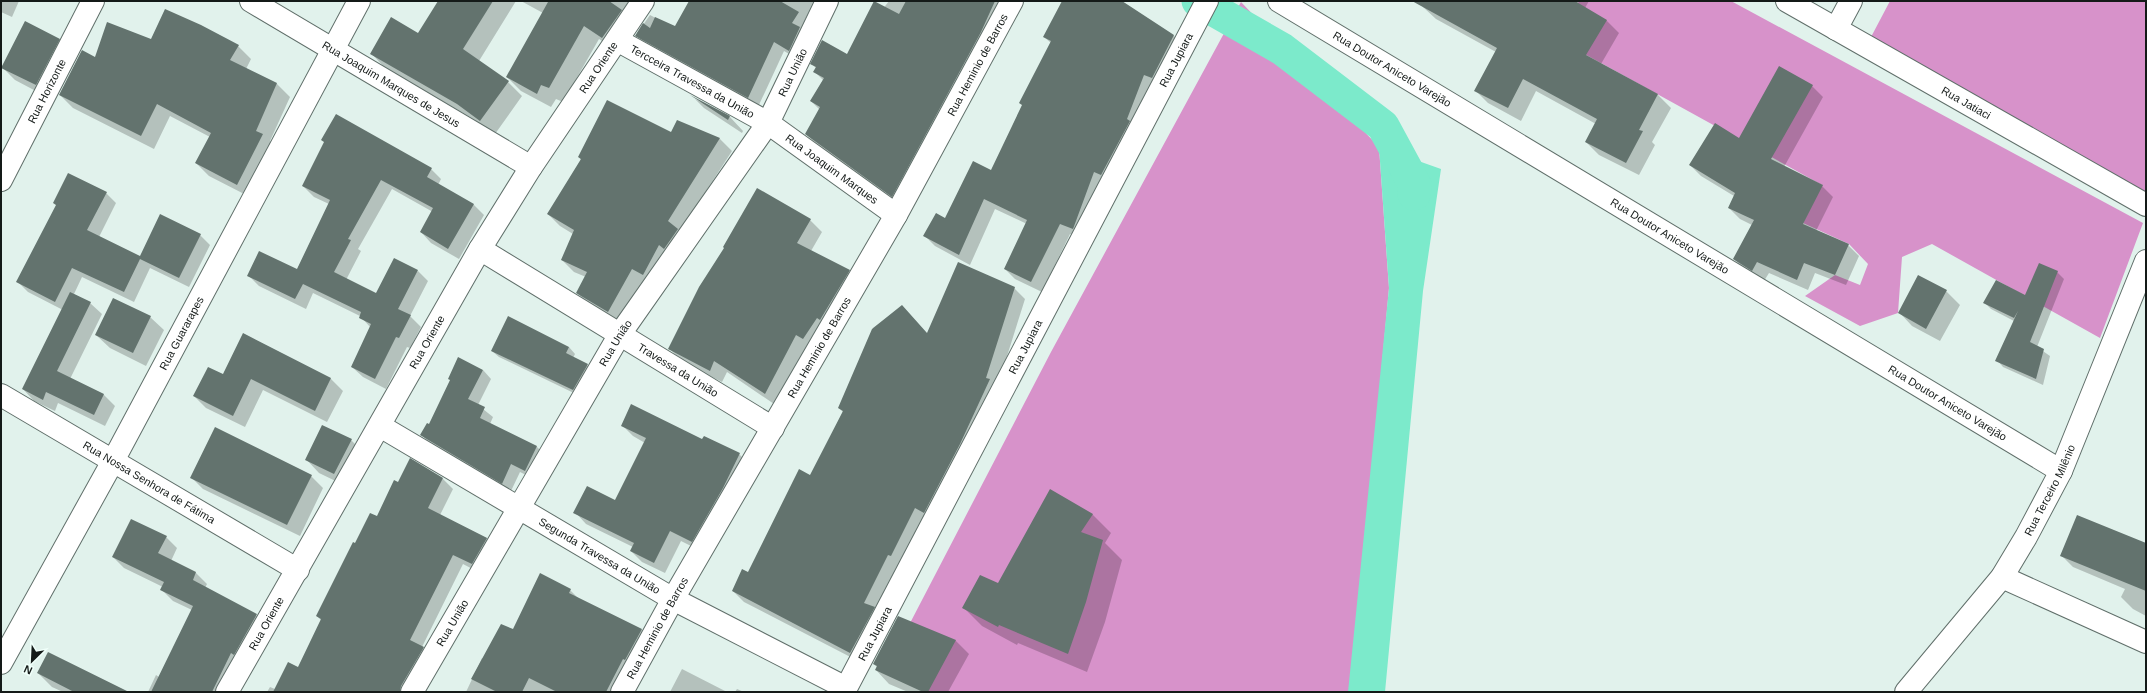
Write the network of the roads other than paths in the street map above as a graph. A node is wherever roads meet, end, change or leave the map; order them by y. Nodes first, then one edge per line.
1 (93, 1) edge
2 (251, 1) edge
3 (359, 1) edge
4 (643, 1) edge
5 (827, 1) edge
6 (1012, 1) edge
7 (1207, 1) edge
8 (1279, 1) edge
9 (1787, 1) edge
10 (1851, 1) edge
11 (1836, 29) junction
12 (617, 40) junction
13 (333, 51) junction
14 (768, 123) junction
15 (531, 167) junction
16 (1, 180) edge
17 (2146, 205) edge
18 (896, 215) junction
19 (480, 249) junction
20 (2146, 260) edge
21 (2141, 289) edge
22 (620, 334) junction
23 (1, 395) edge
24 (380, 426) junction
25 (773, 428) junction
26 (113, 460) junction
27 (2062, 470) junction
28 (518, 508) junction
29 (298, 570) junction
30 (2002, 577) junction
31 (673, 599) junction
32 (2146, 642) edge
33 (1, 663) edge
34 (845, 690) edge
35 (227, 692) edge
36 (412, 692) edge
37 (622, 692) edge
38 (1906, 692) edge

1 - 16 street, Rua Horizonte
2 - 13 street, Rua Joaquim Marques de Jesus
3 - 13 street, Rua Guararapes
4 - 12 street, Rua Oriente
5 - 14 street, Rua União
6 - 18 street, Rua Heminio de Barros
7 - 34 street, Rua Jupiara
8 - 27 street, Rua Doutor Aniceto Varejão
9 - 11 street, Rua Jatiaci
10 - 11 street
11 - 17 street, Rua Jatiaci
12 - 14 street, Tercceira Travessa da União
12 - 15 street, Rua Oriente
13 - 15 street, Rua Joaquim Marques de Jesus
13 - 26 street, Rua Guararapes
14 - 18 street, Rua Joaquim Marques
14 - 22 street, Rua União
15 - 19 street, Rua Oriente
18 - 25 street, Rua Heminio de Barros
19 - 22 street, Travessa da União
19 - 24 street, Rua Oriente
20 - 21 street, Rua Terceiro Milênio
21 - 27 street, Rua Terceiro Milênio
22 - 25 street, Travessa da União
22 - 28 street, Rua União
23 - 26 street, Rua Nossa Senhora de Fátima
24 - 28 street, Segunda Travessa da União
24 - 29 street, Rua Oriente
25 - 31 street, Rua Heminio de Barros
26 - 29 street, Rua Nossa Senhora de Fátima
26 - 33 street, Rua Guararapes
27 - 30 street, Rua Terceiro Milênio
28 - 31 street, Segunda Travessa da União
28 - 36 street, Rua União
29 - 35 street, Rua Oriente
30 - 32 street
30 - 38 street, Rua Terceiro Milênio
31 - 34 street, Segunda Travessa da União
31 - 37 street, Rua Heminio de Barros

